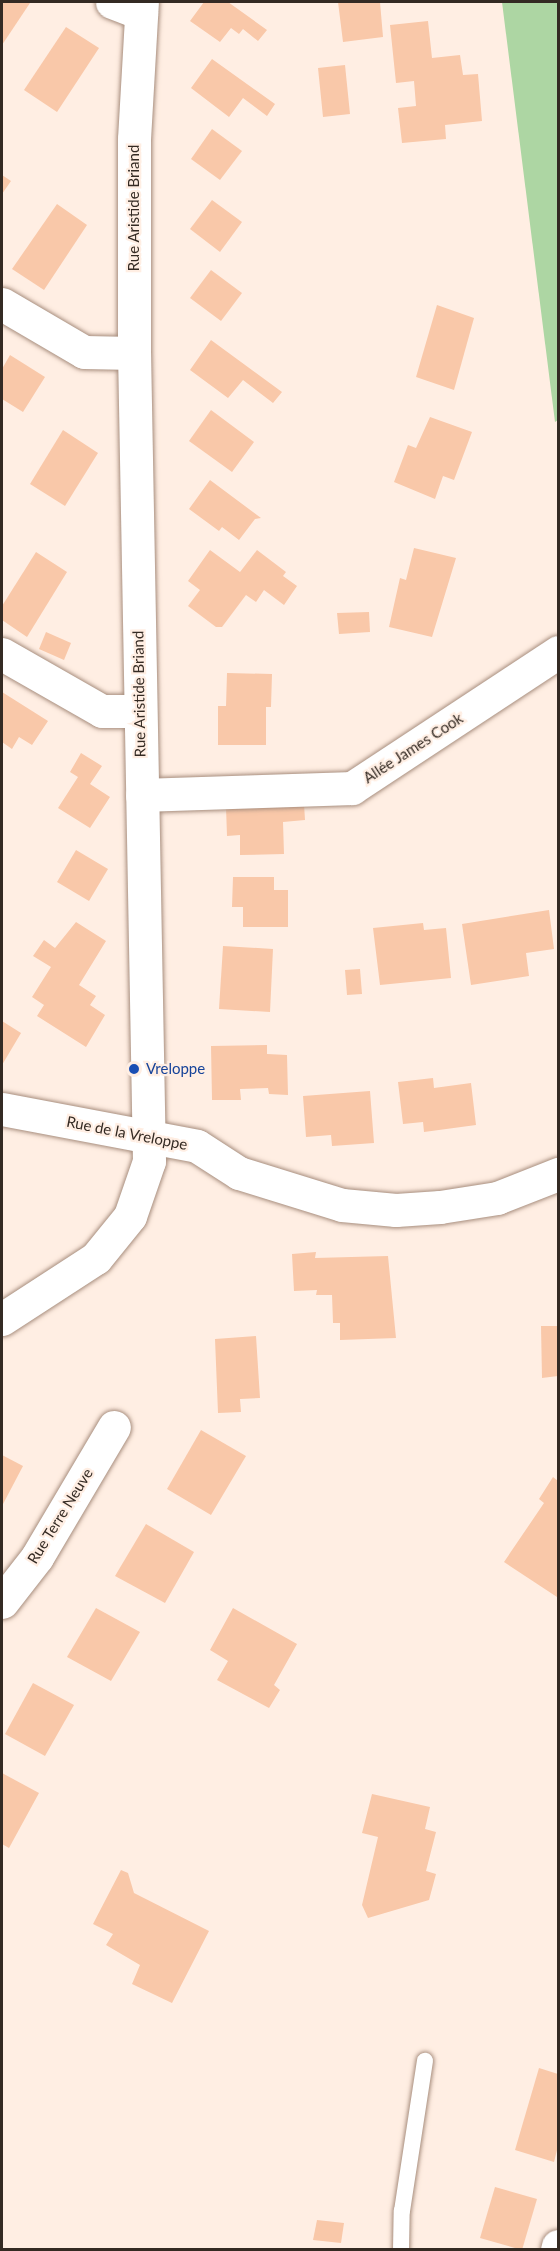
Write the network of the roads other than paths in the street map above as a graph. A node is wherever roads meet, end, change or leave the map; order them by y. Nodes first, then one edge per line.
1 (112, 2) edge
2 (142, 7) edge
3 (2, 304) edge
4 (134, 353) junction
5 (558, 652) edge
6 (2, 654) edge
7 (138, 711) junction
8 (142, 795) junction
9 (2, 1109) edge
10 (152, 1137) junction
11 (558, 1174) edge
12 (2, 1319) edge
13 (114, 1427) dead end
14 (2, 1602) edge
15 (425, 2061) dead end
16 (401, 2250) edge

1 - 2 street
2 - 4 street, Rue Aristide Briand
3 - 4 street
4 - 7 street, Rue Aristide Briand
5 - 8 street, Allée James Cook
6 - 7 street
7 - 8 street, Rue Aristide Briand
8 - 10 street, Rue Aristide Briand
9 - 10 street, Rue de la Vreloppe
10 - 11 street, Rue de la Vreloppe
10 - 12 street, Rue Aristide Briand
13 - 14 street, Rue Terre Neuve
15 - 16 lane

